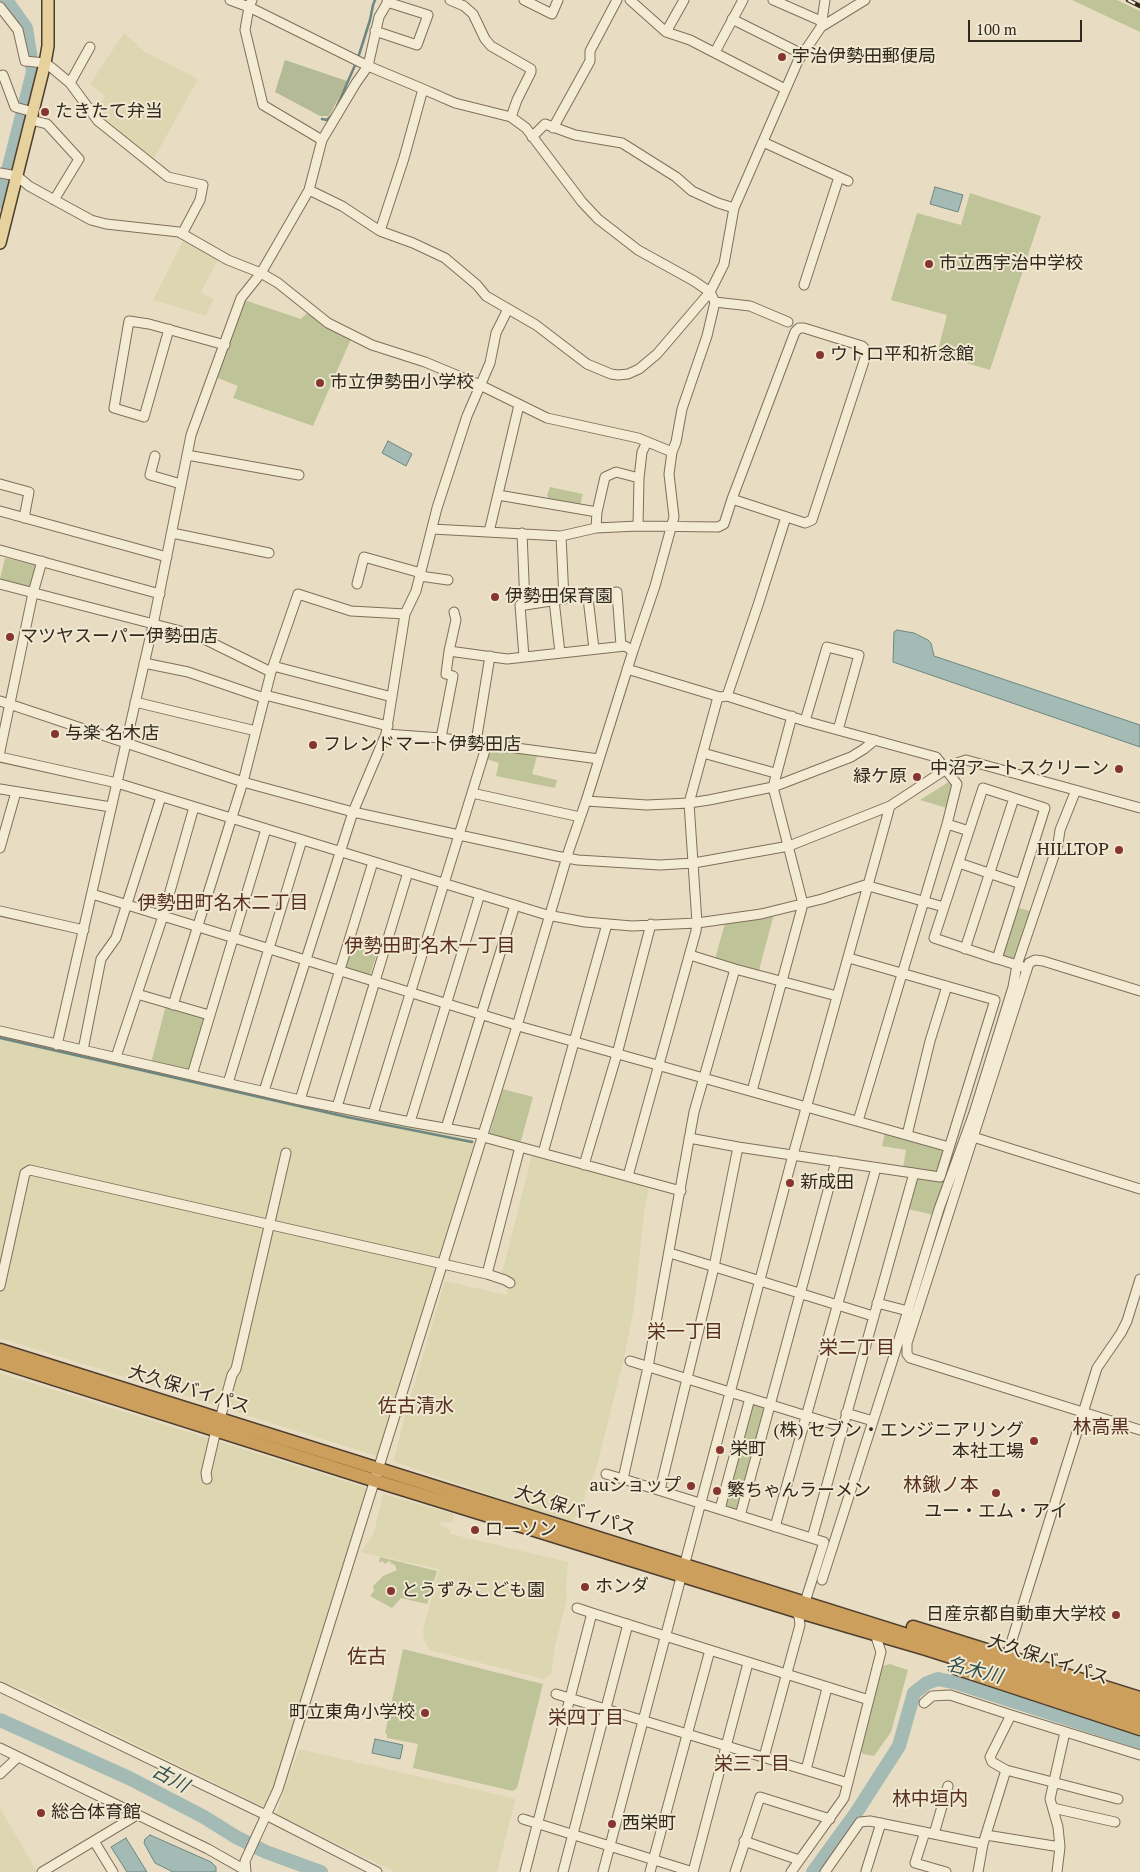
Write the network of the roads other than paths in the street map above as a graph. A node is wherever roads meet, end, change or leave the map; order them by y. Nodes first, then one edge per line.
1 (48, 0) edge
2 (230, 0) edge
3 (450, 0) edge
4 (524, 0) edge
5 (558, 0) edge
6 (617, 0) edge
7 (630, 0) edge
8 (684, 0) edge
9 (743, 0) edge
10 (773, 0) edge
11 (825, 0) edge
12 (865, 0) edge
13 (388, 1) edge
14 (466, 3) edge
15 (251, 4) edge
16 (0, 7) edge
17 (732, 19) junction
18 (821, 24) junction
19 (375, 31) junction
20 (666, 32) junction
21 (90, 47) dead end
22 (715, 52) junction
23 (802, 54) junction
24 (42, 63) junction
25 (368, 66) junction
26 (3, 75) dead end
27 (70, 82) junction
28 (423, 89) junction
29 (785, 89) junction
30 (31, 114) junction
31 (511, 117) junction
32 (553, 128) junction
33 (532, 137) junction
34 (322, 140) junction
35 (763, 142) junction
36 (0, 173) edge
37 (16, 176) junction
38 (839, 177) junction
39 (848, 181) dead end
40 (309, 190) junction
41 (54, 200) junction
42 (734, 208) junction
43 (2, 228) edge
44 (380, 231) junction
45 (182, 234) junction
46 (0, 243) edge
47 (261, 273) junction
48 (804, 285) dead end
49 (710, 292) junction
50 (715, 302) junction
51 (508, 309) junction
52 (788, 322) dead end
53 (169, 329) junction
54 (225, 345) junction
55 (480, 385) junction
56 (519, 405) junction
57 (647, 442) junction
58 (672, 452) junction
59 (187, 455) junction
60 (155, 456) dead end
61 (299, 475) dead end
62 (639, 478) junction
63 (0, 484) edge
64 (181, 484) junction
65 (498, 495) junction
66 (732, 499) junction
67 (0, 511) edge
68 (596, 512) junction
69 (786, 517) junction
70 (24, 518) junction
71 (638, 526) junction
72 (671, 527) junction
73 (596, 528) junction
74 (432, 529) junction
75 (489, 532) junction
76 (172, 533) junction
77 (522, 533) junction
78 (561, 536) junction
79 (0, 550) edge
80 (269, 553) dead end
81 (167, 557) junction
82 (42, 561) junction
83 (421, 574) junction
84 (448, 580) dead end
85 (0, 584) edge
86 (356, 584) dead end
87 (33, 593) junction
88 (160, 594) junction
89 (554, 600) junction
90 (525, 604) junction
91 (454, 612) dead end
92 (405, 614) junction
93 (153, 625) junction
94 (621, 646) junction
95 (594, 649) junction
96 (449, 651) junction
97 (633, 651) junction
98 (560, 653) junction
99 (490, 656) junction
100 (524, 657) junction
101 (144, 662) junction
102 (272, 669) junction
103 (627, 669) junction
104 (727, 696) junction
105 (265, 697) junction
106 (392, 697) junction
107 (718, 697) junction
108 (0, 701) edge
109 (135, 702) junction
110 (11, 704) junction
111 (792, 716) junction
112 (805, 721) junction
113 (387, 730) junction
114 (838, 730) junction
115 (256, 731) junction
116 (441, 738) junction
117 (874, 740) junction
118 (126, 742) junction
119 (476, 742) junction
120 (487, 744) junction
121 (0, 751) edge
122 (703, 753) junction
123 (0, 757) edge
124 (599, 758) junction
125 (947, 769) junction
126 (776, 773) junction
127 (243, 782) junction
128 (117, 783) junction
129 (772, 787) junction
130 (0, 789) edge
131 (16, 792) junction
132 (472, 793) junction
133 (1074, 795) dead end
134 (161, 796) junction
135 (1014, 798) junction
136 (586, 801) junction
137 (689, 803) junction
138 (890, 806) junction
139 (111, 807) junction
140 (194, 807) junction
141 (1140, 808) edge
142 (353, 812) junction
143 (580, 817) junction
144 (232, 818) junction
145 (947, 824) junction
146 (266, 829) junction
147 (969, 830) junction
148 (458, 836) junction
149 (302, 840) junction
150 (788, 846) junction
151 (0, 848) edge
152 (341, 852) junction
153 (566, 858) junction
154 (373, 862) junction
155 (694, 863) junction
156 (959, 863) junction
157 (408, 872) junction
158 (989, 873) junction
159 (444, 883) junction
160 (1021, 884) junction
161 (869, 886) junction
162 (92, 894) junction
163 (480, 894) junction
164 (924, 900) junction
165 (803, 904) junction
166 (128, 905) junction
167 (516, 905) junction
168 (944, 907) junction
169 (0, 911) edge
170 (163, 916) junction
171 (550, 916) junction
172 (697, 923) junction
173 (607, 924) junction
174 (651, 924) junction
175 (198, 927) junction
176 (84, 930) junction
177 (233, 938) junction
178 (965, 948) junction
179 (269, 949) junction
180 (690, 955) junction
181 (849, 958) junction
182 (996, 958) junction
183 (306, 960) junction
184 (1017, 965) junction
185 (735, 969) junction
186 (1028, 969) junction
187 (340, 971) junction
188 (902, 973) junction
189 (782, 980) junction
190 (375, 982) junction
191 (947, 986) junction
192 (1140, 991) edge
193 (410, 992) junction
194 (137, 994) junction
195 (838, 996) junction
196 (173, 1004) junction
197 (447, 1004) junction
198 (209, 1015) junction
199 (482, 1015) junction
200 (517, 1026) junction
201 (0, 1031) edge
202 (574, 1042) junction
203 (58, 1045) junction
204 (83, 1050) junction
205 (617, 1054) junction
206 (116, 1058) junction
207 (659, 1066) junction
208 (192, 1074) junction
209 (704, 1078) junction
210 (228, 1083) junction
211 (264, 1091) junction
212 (752, 1091) junction
213 (300, 1100) junction
214 (806, 1106) junction
215 (337, 1107) junction
216 (373, 1114) junction
217 (858, 1121) junction
218 (410, 1122) junction
219 (446, 1128) junction
220 (481, 1135) junction
221 (907, 1135) junction
222 (973, 1137) junction
223 (689, 1138) junction
224 (520, 1147) junction
225 (738, 1147) junction
226 (949, 1147) junction
227 (286, 1153) dead end
228 (543, 1153) junction
229 (793, 1155) junction
230 (836, 1161) junction
231 (584, 1165) junction
232 (876, 1168) junction
233 (914, 1173) junction
234 (628, 1176) junction
235 (1140, 1189) edge
236 (681, 1191) junction
237 (269, 1226) junction
238 (670, 1253) junction
239 (442, 1265) junction
240 (714, 1267) junction
241 (487, 1274) junction
242 (1140, 1280) edge
243 (760, 1281) junction
244 (510, 1283) dead end
245 (0, 1286) edge
246 (800, 1294) junction
247 (877, 1303) junction
248 (837, 1306) junction
249 (908, 1311) junction
250 (873, 1316) junction
251 (0, 1350) edge
252 (630, 1361) dead end
253 (0, 1362) edge
254 (648, 1366) junction
255 (687, 1379) junction
256 (730, 1391) junction
257 (750, 1398) junction
258 (771, 1405) junction
259 (1083, 1412) junction
260 (846, 1413) junction
261 (806, 1416) junction
262 (873, 1421) junction
263 (221, 1425) junction
264 (842, 1428) junction
265 (1140, 1430) edge
266 (380, 1468) junction
267 (606, 1474) dead end
268 (623, 1479) junction
269 (376, 1480) junction
270 (660, 1490) junction
271 (701, 1504) junction
272 (720, 1509) junction
273 (740, 1516) junction
274 (775, 1527) junction
275 (812, 1538) junction
276 (683, 1569) junction
277 (822, 1580) dead end
278 (800, 1607) junction
279 (577, 1608) dead end
280 (592, 1613) junction
281 (845, 1614) junction
282 (628, 1624) junction
283 (855, 1629) junction
284 (666, 1635) junction
285 (877, 1640) junction
286 (927, 1645) junction
287 (710, 1650) junction
288 (1007, 1656) junction
289 (748, 1663) junction
290 (786, 1675) junction
291 (0, 1687) edge
292 (828, 1688) junction
293 (556, 1694) dead end
294 (570, 1698) junction
295 (1140, 1698) edge
296 (869, 1700) junction
297 (924, 1703) dead end
298 (1140, 1708) edge
299 (606, 1709) junction
300 (1011, 1715) junction
301 (1140, 1717) edge
302 (643, 1721) junction
303 (1140, 1728) edge
304 (1065, 1732) junction
305 (687, 1735) junction
306 (726, 1747) junction
307 (0, 1748) edge
308 (1140, 1755) edge
309 (18, 1757) junction
310 (764, 1757) junction
311 (806, 1770) junction
312 (1006, 1770) junction
313 (0, 1774) edge
314 (848, 1783) junction
315 (1053, 1783) junction
316 (948, 1786) dead end
317 (1118, 1799) dead end
318 (1053, 1808) junction
319 (137, 1815) junction
320 (267, 1817) junction
321 (523, 1819) dead end
322 (830, 1819) junction
323 (1115, 1822) dead end
324 (881, 1823) junction
325 (537, 1824) junction
326 (930, 1833) junction
327 (573, 1834) junction
328 (986, 1835) junction
329 (94, 1841) junction
330 (744, 1841) junction
331 (984, 1844) junction
332 (610, 1846) junction
333 (1060, 1848) junction
334 (654, 1859) junction
335 (799, 1860) junction
336 (244, 1869) edge
337 (866, 1871) dead end
338 (1060, 1871) edge
339 (42, 1872) edge
340 (113, 1872) edge
341 (378, 1872) edge
342 (525, 1872) edge
343 (563, 1872) edge
344 (603, 1872) edge
345 (650, 1872) edge
346 (693, 1872) edge
347 (735, 1872) edge
348 (791, 1872) edge
349 (825, 1872) edge
350 (946, 1872) edge
351 (978, 1872) edge

1 - 24 main road
2 - 15 street
3 - 14 street
4 - 5 street
6 - 32 street
7 - 20 street
8 - 20 street
9 - 17 street
10 - 18 street
11 - 18 street
12 - 18 street
13 - 19 street
13 - 19 street
14 - 31 street
15 - 25 street
15 - 34 street
16 - 24 street
17 - 22 street
17 - 23 street
18 - 23 street
19 - 25 street
20 - 22 street
21 - 27 street
22 - 29 street
23 - 29 street
24 - 27 street
24 - 30 main road
25 - 28 street
25 - 34 street
26 - 30 street
27 - 45 street
28 - 31 street
28 - 44 street
29 - 35 street
30 - 37 main road
30 - 41 street
31 - 33 street
32 - 33 street
32 - 42 street
33 - 49 street
34 - 40 street
35 - 38 street
35 - 42 street
36 - 37 street
37 - 41 street
37 - 43 main road
38 - 39 street
38 - 48 street
40 - 44 street
40 - 47 street
41 - 45 street
42 - 49 street
43 - 46 main road
44 - 51 street
45 - 47 street
47 - 54 street
47 - 55 street
49 - 50 street
49 - 51 street
50 - 52 street
50 - 58 street
51 - 55 street
53 - 53 street
53 - 54 street
54 - 59 street
55 - 56 street
55 - 74 street
56 - 57 street
56 - 65 street
57 - 58 street
57 - 62 street
58 - 72 street
59 - 61 street
59 - 64 street
60 - 64 street
62 - 68 street
62 - 71 street
63 - 70 street
64 - 76 street
65 - 68 street
65 - 75 street
66 - 69 street
66 - 69 street
66 - 72 street
67 - 70 street
68 - 73 street
69 - 104 street
70 - 81 street
71 - 72 street
71 - 73 street
72 - 97 street
73 - 78 street
74 - 75 street
74 - 83 street
75 - 77 street
76 - 80 street
76 - 81 street
77 - 78 street
77 - 90 street
78 - 89 street
79 - 82 street
81 - 88 street
82 - 87 street
82 - 88 street
83 - 84 street
83 - 86 street
83 - 92 street
85 - 87 street
87 - 93 street
87 - 110 street
88 - 93 street
89 - 90 street
89 - 98 street
90 - 100 street
91 - 96 street
92 - 102 street
92 - 106 street
93 - 101 street
93 - 102 street
94 - 95 street
94 - 95 street
94 - 97 street
95 - 98 street
96 - 99 street
96 - 116 street
97 - 103 street
98 - 100 street
99 - 100 street
99 - 119 street
101 - 105 street
101 - 109 street
102 - 105 street
102 - 106 street
103 - 107 street
103 - 124 street
104 - 107 street
104 - 111 street
105 - 113 street
105 - 115 street
106 - 113 street
107 - 122 street
108 - 110 street
109 - 115 street
109 - 118 street
110 - 118 street
110 - 121 street
111 - 112 street
111 - 126 street
112 - 114 street
112 - 114 street
113 - 116 street
113 - 142 street
114 - 117 street
115 - 127 street
116 - 119 street
117 - 125 street
117 - 129 street
118 - 127 street
118 - 128 street
119 - 120 street
120 - 124 street
120 - 132 street
122 - 126 street
122 - 137 street
123 - 128 street
124 - 136 street
125 - 138 street
125 - 141 street
125 - 145 street
126 - 129 street
127 - 142 street
127 - 144 street
128 - 134 street
128 - 139 street
129 - 137 street
129 - 150 street
130 - 131 street
131 - 139 street
131 - 151 street
132 - 143 street
132 - 148 street
133 - 184 street
134 - 140 street
134 - 166 street
135 - 147 street
135 - 158 street
135 - 160 street
136 - 137 street
136 - 143 street
137 - 155 street
138 - 150 street
138 - 161 street
139 - 162 street
140 - 144 street
140 - 170 street
142 - 148 street
142 - 152 street
143 - 153 street
144 - 146 street
144 - 175 street
145 - 147 street
145 - 164 street
146 - 149 street
146 - 177 street
147 - 156 street
148 - 153 street
148 - 159 street
149 - 152 street
149 - 179 street
150 - 155 street
150 - 165 street
152 - 154 street
152 - 183 street
153 - 155 street
153 - 171 street
154 - 157 street
154 - 187 street
155 - 172 street
156 - 158 street
156 - 168 street
157 - 159 street
157 - 190 street
158 - 160 street
158 - 178 street
159 - 163 street
159 - 193 street
160 - 182 street
161 - 164 street
161 - 165 street
161 - 181 street
162 - 166 street
162 - 176 street
163 - 167 street
163 - 197 street
164 - 168 street
164 - 188 street
165 - 172 street
165 - 189 street
166 - 170 street
166 - 204 street
167 - 171 street
167 - 199 street
168 - 178 street
169 - 176 street
170 - 175 street
170 - 194 street
171 - 173 street
171 - 200 street
172 - 174 street
172 - 180 street
173 - 174 street
173 - 202 street
174 - 205 street
175 - 177 street
175 - 196 street
176 - 203 street
177 - 179 street
177 - 198 street
178 - 182 street
179 - 183 street
179 - 210 street
180 - 185 street
180 - 207 street
181 - 188 street
181 - 195 street
182 - 184 street
183 - 187 street
183 - 211 street
184 - 186 street
184 - 249 street
185 - 189 street
185 - 209 street
186 - 192 street
186 - 222 street
187 - 190 street
187 - 213 street
188 - 191 street
188 - 217 street
189 - 195 street
189 - 212 street
190 - 193 street
190 - 215 street
191 - 221 street
191 - 226 street
193 - 197 street
193 - 216 street
194 - 196 street
194 - 206 street
195 - 214 street
196 - 198 street
197 - 199 street
197 - 218 street
198 - 208 street
199 - 200 street
199 - 219 street
200 - 202 street
200 - 220 street
201 - 203 street
202 - 205 street
202 - 228 street
203 - 204 street
204 - 206 street
205 - 207 street
205 - 231 street
206 - 208 street
207 - 209 street
207 - 234 street
208 - 210 street
209 - 212 street
209 - 223 street
210 - 211 street
211 - 213 street
212 - 214 street
213 - 215 street
214 - 217 street
214 - 229 street
215 - 216 street
216 - 218 street
217 - 221 street
218 - 219 street
219 - 220 street
220 - 224 street
220 - 239 street
221 - 226 street
222 - 235 street
222 - 259 street
223 - 225 street
223 - 236 street
224 - 228 street
224 - 241 street
225 - 229 street
225 - 240 street
226 - 233 street
227 - 237 street
228 - 231 street
229 - 230 street
229 - 243 street
230 - 232 street
230 - 246 street
231 - 234 street
232 - 233 street
232 - 248 street
233 - 247 street
234 - 236 street
236 - 238 street
237 - 239 street
237 - 245 street
237 - 263 street
238 - 240 street
238 - 254 street
239 - 241 street
239 - 266 street
240 - 243 street
240 - 255 street
241 - 244 street
242 - 259 street
243 - 246 street
243 - 256 street
246 - 248 street
246 - 258 street
247 - 249 street
247 - 250 street
248 - 250 street
248 - 261 street
249 - 262 street
250 - 260 street
251 - 263 highway, 大久保バイパス
252 - 254 street
253 - 263 highway, 大久保バイパス
254 - 255 street
254 - 268 street
255 - 256 street
255 - 270 street
256 - 257 street
256 - 271 street
257 - 258 street
257 - 272 street
258 - 261 street
258 - 273 street
259 - 265 street
259 - 288 street
260 - 262 street
260 - 264 street
261 - 264 street
261 - 274 street
262 - 277 street
263 - 266 highway, 大久保バイパス
263 - 269 highway, 大久保バイパス
264 - 275 street
266 - 269 street
266 - 276 highway, 大久保バイパス
267 - 268 street
268 - 270 street
269 - 276 highway, 大久保バイパス
269 - 320 street
270 - 271 street
271 - 272 street
271 - 276 street
272 - 273 street
273 - 274 street
274 - 275 street
275 - 278 street
276 - 278 highway, 大久保バイパス
276 - 284 street
278 - 281 highway, 大久保バイパス
278 - 283 highway, 大久保バイパス
278 - 290 street
279 - 280 street
280 - 282 street
280 - 294 street
281 - 286 highway, 大久保バイパス
281 - 288 highway
282 - 284 street
282 - 299 street
283 - 285 highway
283 - 286 highway, 大久保バイパス
284 - 287 street
284 - 302 street
285 - 296 street
285 - 303 highway
286 - 298 highway, 大久保バイパス
286 - 301 highway, 大久保バイパス
287 - 289 street
287 - 305 street
288 - 295 highway
289 - 290 street
289 - 306 street
290 - 292 street
290 - 310 street
291 - 320 street
292 - 296 street
292 - 311 street
293 - 294 street
294 - 299 street
294 - 325 street
296 - 314 street
297 - 300 street
299 - 302 street
299 - 327 street
300 - 304 street
300 - 312 street
302 - 305 street
302 - 332 street
304 - 308 street
304 - 315 street
305 - 306 street
305 - 334 street
306 - 310 street
306 - 346 street
307 - 309 street
309 - 313 street
309 - 319 street
310 - 311 street
311 - 314 street
312 - 315 street
312 - 328 street
314 - 322 street
315 - 317 street
315 - 318 street
316 - 326 street
318 - 323 street
318 - 333 street
319 - 329 street
319 - 336 street
320 - 336 street
320 - 341 street
321 - 325 street
322 - 330 street
322 - 335 street
324 - 326 street
324 - 337 street
324 - 349 street
325 - 327 street
325 - 342 street
326 - 331 street
326 - 350 street
327 - 332 street
327 - 343 street
328 - 331 street
328 - 333 street
329 - 339 street
329 - 340 street
330 - 335 street
330 - 347 street
331 - 351 street
332 - 334 street
332 - 344 street
333 - 338 street
334 - 345 street
334 - 346 street
335 - 348 street

